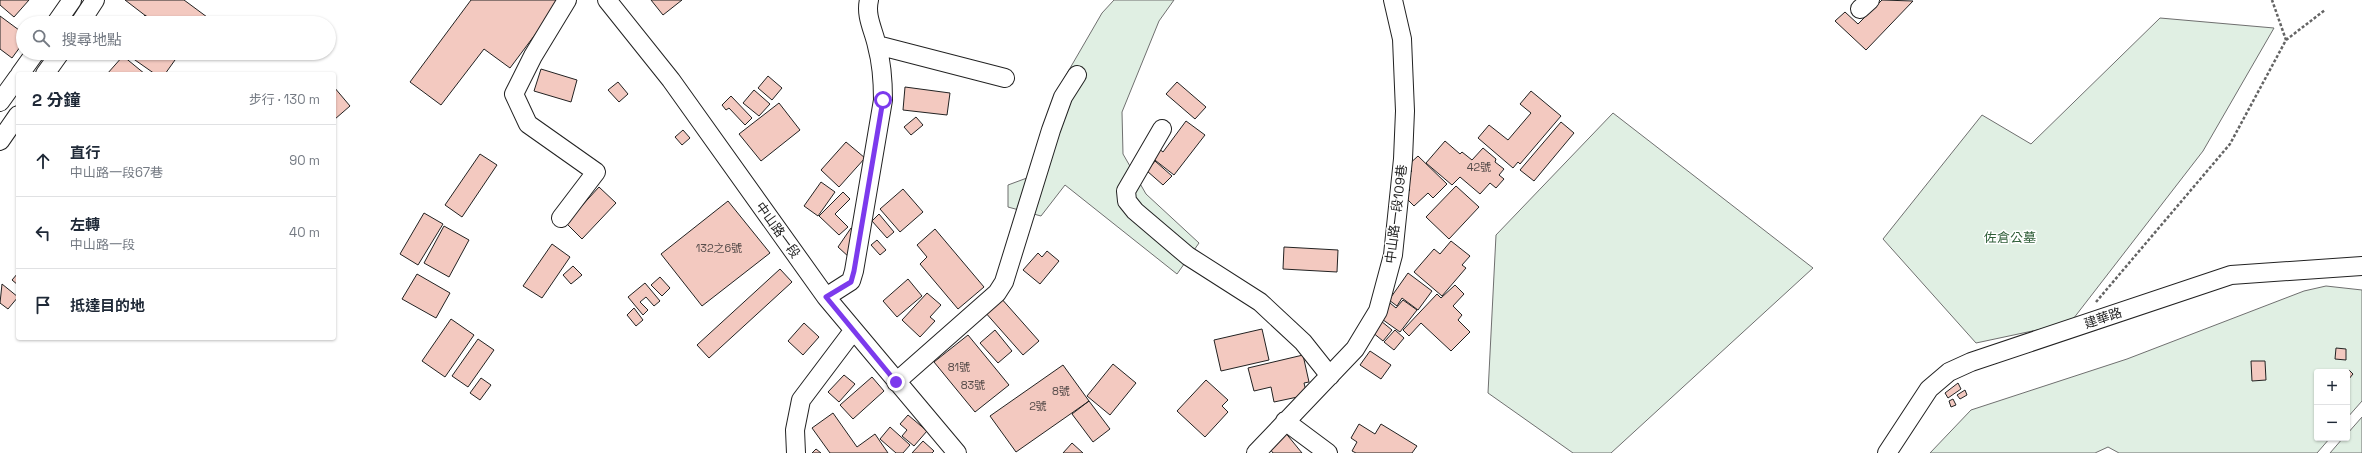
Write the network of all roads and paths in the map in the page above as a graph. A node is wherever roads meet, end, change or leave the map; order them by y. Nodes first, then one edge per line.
1 (72, 0) edge
2 (95, 0) edge
3 (567, 0) edge
4 (607, 0) edge
5 (869, 0) edge
6 (1393, 0) edge
7 (2272, 0) edge
8 (2324, 10) dead end
9 (61, 16) edge
10 (85, 16) edge
11 (2286, 40) junction
12 (877, 45) junction
13 (30, 60) edge
14 (55, 60) edge
15 (21, 72) edge
16 (46, 72) edge
17 (1077, 75) dead end
18 (1005, 78) dead end
19 (16, 80) edge
20 (0, 102) edge
21 (16, 118) edge
22 (1162, 130) dead end
23 (0, 141) edge
24 (560, 218) dead end
25 (2362, 266) edge
26 (826, 297) junction
27 (2091, 307) dead end
28 (853, 331) junction
29 (1330, 376) junction
30 (896, 382) junction
31 (1285, 421) junction
32 (796, 453) edge
33 (957, 453) edge
34 (1256, 453) edge
35 (1328, 453) edge
36 (1887, 453) edge

1 - 9 street
2 - 10 street
3 - 24 street
4 - 26 street, 中山路一段
5 - 12 street
6 - 29 street, 中山路一段109巷
7 - 11 path
8 - 11 path
11 - 27 path
12 - 18 street
12 - 26 street
13 - 15 street
14 - 16 street
17 - 30 street
19 - 20 street
21 - 23 street
22 - 29 street
25 - 36 street, 建華路
26 - 28 street, 中山路一段
28 - 30 street, 中山路一段
28 - 32 street
29 - 31 street, 中山路一段109巷
30 - 33 street, 中山路一段
31 - 34 street, 中山路一段109巷
31 - 35 street

